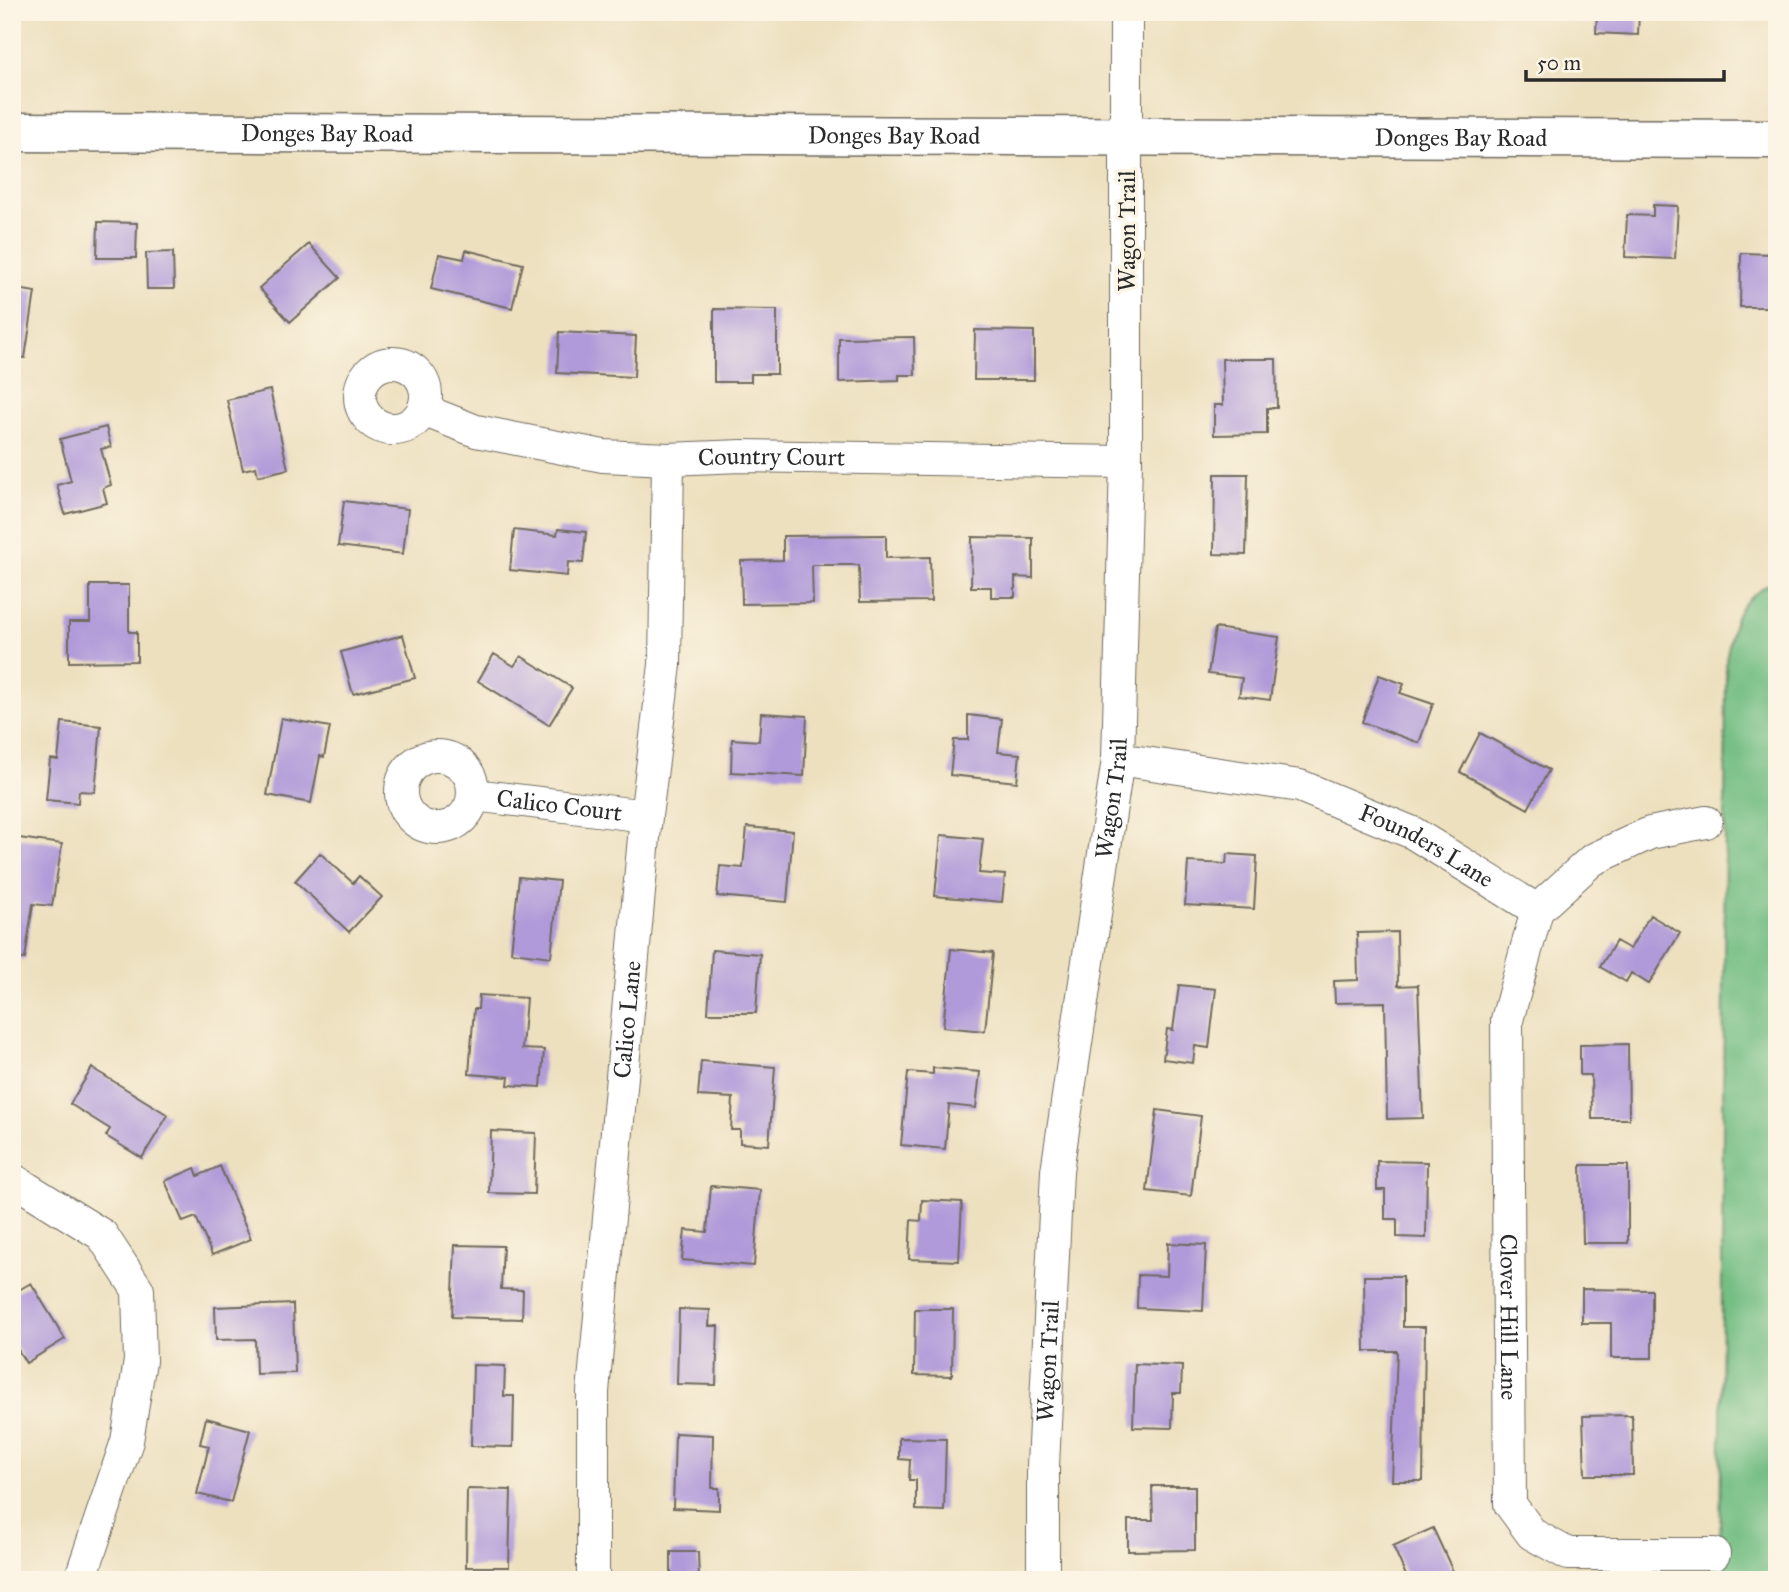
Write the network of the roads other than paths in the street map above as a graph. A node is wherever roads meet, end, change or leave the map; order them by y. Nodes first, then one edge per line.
1 (1126, 12) edge
2 (12, 132) edge
3 (1126, 139) junction
4 (1777, 139) edge
5 (423, 410) dead end
6 (668, 459) junction
7 (1126, 462) junction
8 (1118, 759) junction
9 (474, 794) dead end
10 (646, 817) junction
11 (1706, 822) dead end
12 (1537, 910) junction
13 (12, 1180) edge
14 (1714, 1554) dead end
15 (80, 1580) edge
16 (593, 1580) edge
17 (1043, 1580) edge

1 - 3 street, Wagon Trail
2 - 3 street, Donges Bay Road
3 - 4 street, Donges Bay Road
3 - 7 street, Wagon Trail
5 - 6 street, Country Court
6 - 7 street, Country Court
6 - 10 street, Calico Lane
7 - 8 street, Wagon Trail
8 - 12 street, Founders Lane
8 - 17 street, Wagon Trail
9 - 10 street, Calico Court
10 - 16 street, Calico Lane
11 - 12 street
12 - 14 street, Clover Hill Lane
13 - 15 street

